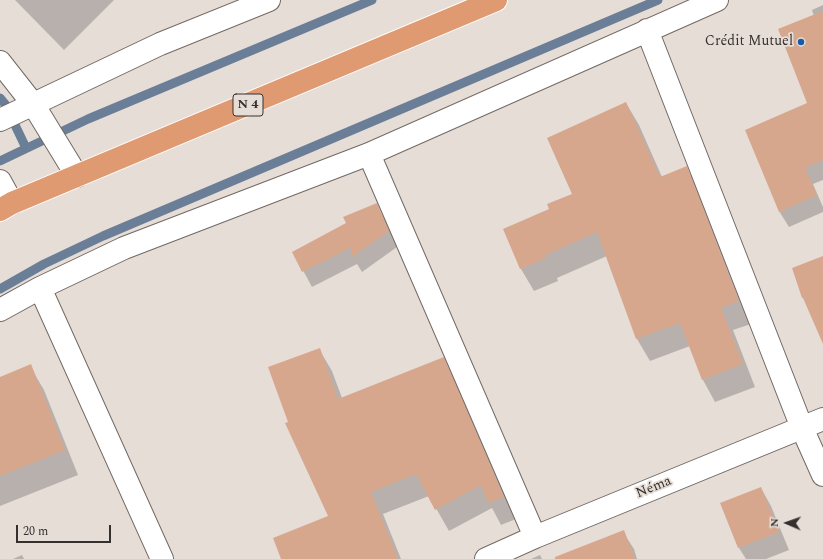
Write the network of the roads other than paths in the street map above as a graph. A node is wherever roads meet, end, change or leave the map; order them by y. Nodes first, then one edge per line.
1 (268, 0) edge
2 (496, 0) edge
3 (717, 0) edge
4 (647, 30) junction
5 (0, 62) edge
6 (33, 104) junction
7 (0, 120) edge
8 (369, 154) junction
9 (77, 176) junction
10 (0, 181) edge
11 (6, 207) edge
12 (40, 288) junction
13 (0, 310) edge
14 (823, 419) edge
15 (802, 428) junction
16 (823, 475) edge
17 (535, 537) junction
18 (162, 559) edge
19 (486, 559) edge

1 - 6 street
2 - 9 highway, N 4
3 - 4 street
4 - 8 street
4 - 15 street
5 - 6 street
6 - 7 street
6 - 9 street
8 - 12 street
8 - 17 street
9 - 11 highway, N 4
10 - 11 street
12 - 13 street
12 - 18 street
14 - 15 street, Néma
15 - 16 street
15 - 17 street, Néma
17 - 19 street, Néma

